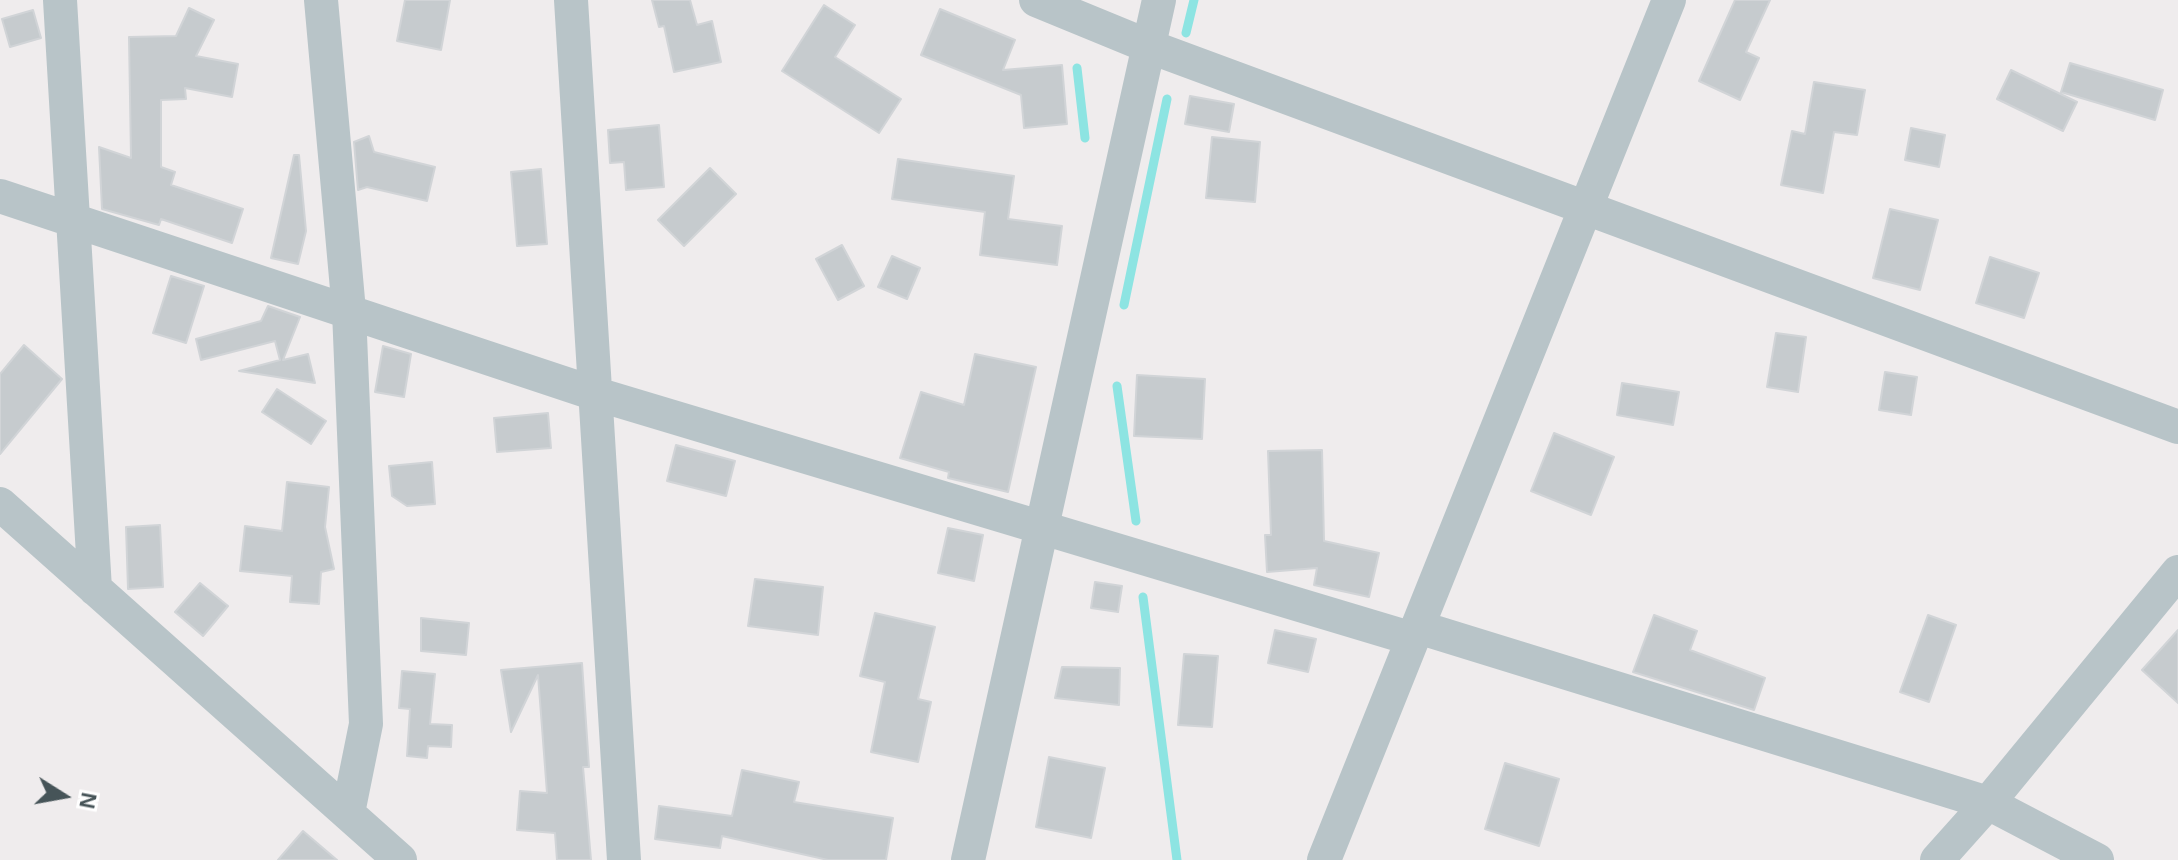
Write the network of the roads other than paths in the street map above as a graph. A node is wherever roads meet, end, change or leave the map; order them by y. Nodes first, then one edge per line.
1 (60, 0) edge
2 (321, 0) edge
3 (571, 0) edge
4 (1036, 0) edge
5 (1159, 0) edge
6 (1669, 0) edge
7 (1148, 46) junction
8 (0, 196) edge
9 (1585, 209) junction
10 (73, 218) junction
11 (349, 311) junction
12 (593, 393) junction
13 (2178, 427) edge
14 (0, 504) edge
15 (1042, 527) junction
16 (2178, 572) edge
17 (95, 589) junction
18 (1415, 633) junction
19 (1988, 803) junction
20 (348, 813) junction
21 (400, 860) edge
22 (624, 860) edge
23 (968, 860) edge
24 (1324, 860) edge
25 (1937, 860) edge
26 (2097, 860) edge

1 - 10 street
2 - 11 street
3 - 12 street
4 - 7 street
5 - 7 street
6 - 9 street
7 - 9 street
7 - 15 street
8 - 10 street
9 - 13 street
9 - 18 street
10 - 11 street
10 - 17 street
11 - 12 street
11 - 20 street
12 - 15 street
12 - 22 street
14 - 17 street
15 - 18 street
15 - 23 street
16 - 19 street
17 - 20 street
18 - 19 street
18 - 24 street
19 - 25 street
19 - 26 street
20 - 21 street

